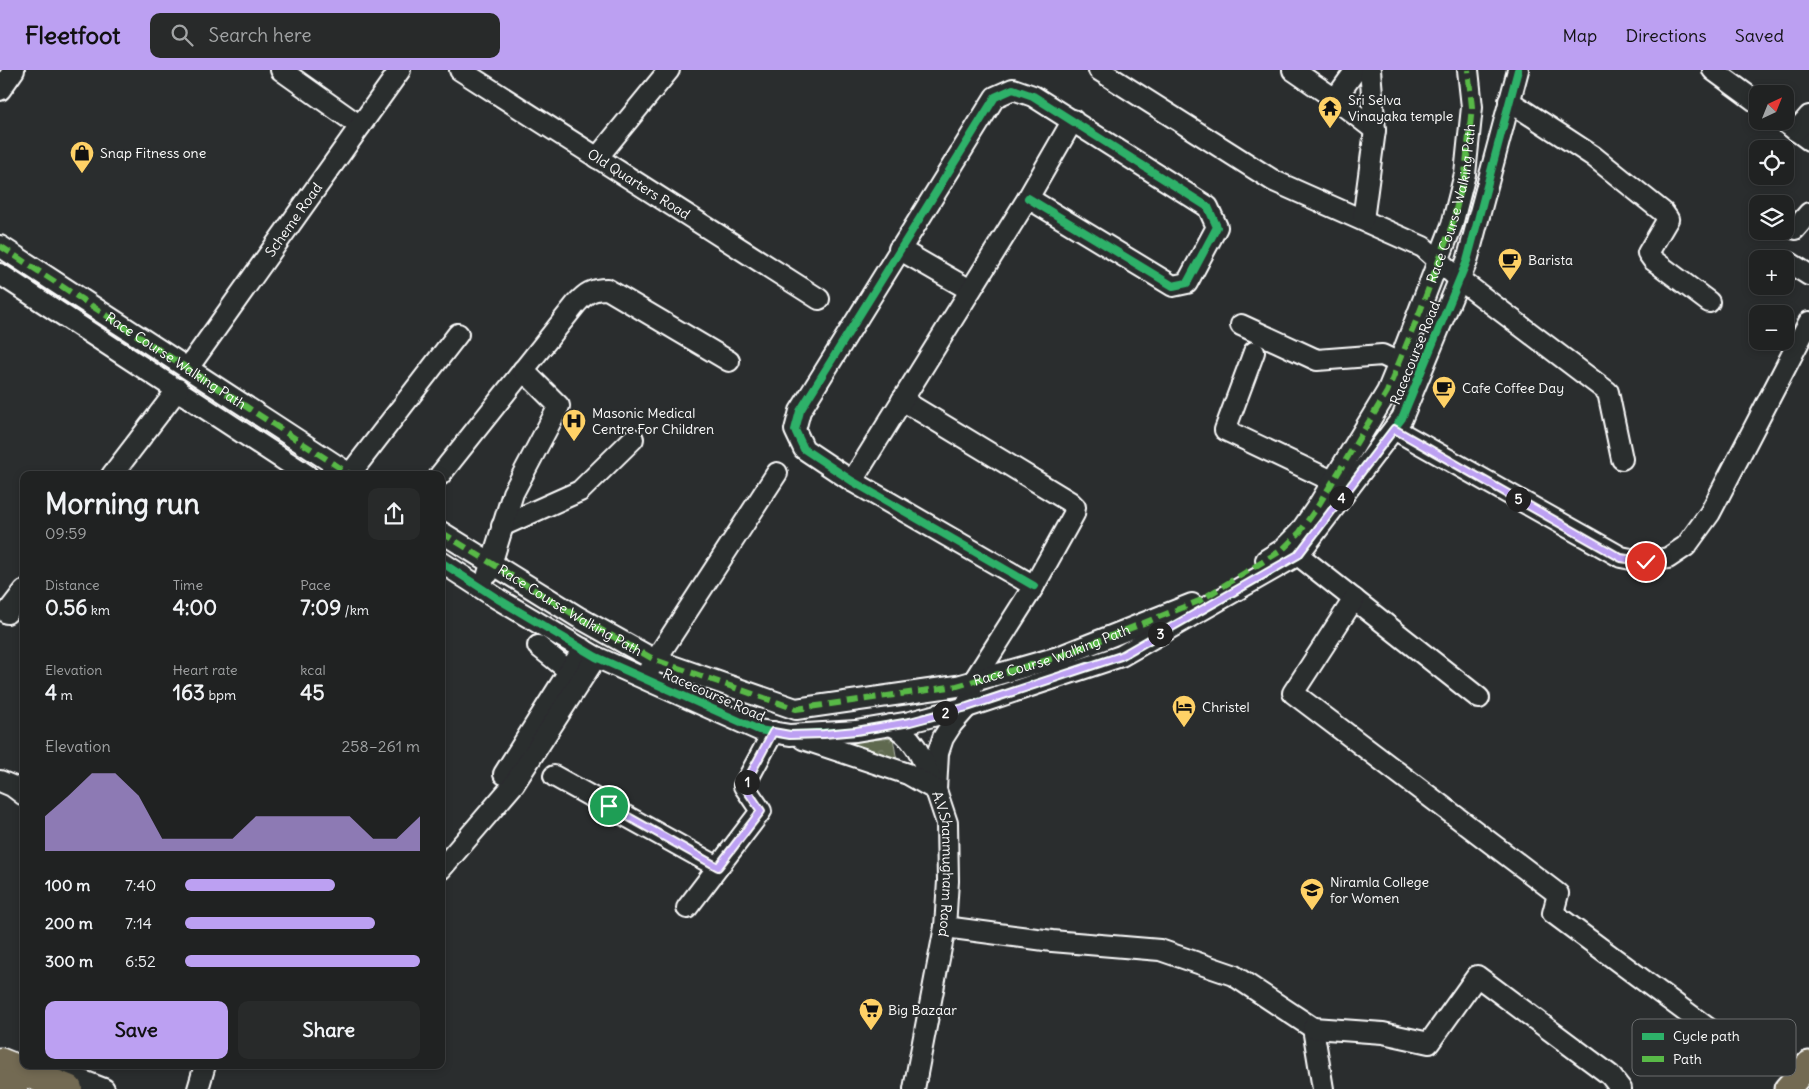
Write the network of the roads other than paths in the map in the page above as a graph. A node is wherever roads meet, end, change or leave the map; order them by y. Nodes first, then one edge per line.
1 (14, 70) edge
2 (282, 70) edge
3 (400, 70) edge
4 (460, 70) edge
5 (670, 70) edge
6 (1099, 70) edge
7 (1293, 70) edge
8 (1356, 70) edge
9 (1370, 70) edge
10 (1468, 70) edge
11 (1503, 70) edge
12 (1518, 70) edge
13 (1713, 70) edge
14 (0, 90) edge
15 (1749, 96) edge
16 (1335, 99) junction
17 (1510, 99) junction
18 (1073, 120) junction
19 (360, 126) junction
20 (1375, 130) junction
21 (597, 158) junction
22 (1028, 198) junction
23 (1809, 213) edge
24 (1363, 220) junction
25 (1795, 229) dead end
26 (0, 246) edge
27 (899, 249) junction
28 (1438, 261) junction
29 (1794, 266) edge
30 (0, 274) edge
31 (1809, 275) edge
32 (1459, 279) junction
33 (970, 290) junction
34 (819, 299) dead end
35 (1709, 302) dead end
36 (1809, 322) edge
37 (1241, 326) dead end
38 (458, 334) dead end
39 (1254, 352) dead end
40 (729, 361) dead end
41 (1399, 363) junction
42 (188, 368) junction
43 (524, 370) junction
44 (1420, 374) junction
45 (178, 389) junction
46 (902, 400) junction
47 (1394, 429) junction
48 (633, 438) dead end
49 (1622, 459) dead end
50 (115, 471) edge
51 (301, 471) edge
52 (345, 471) edge
53 (354, 471) edge
54 (443, 471) edge
55 (777, 474) dead end
56 (852, 481) junction
57 (1341, 485) junction
58 (502, 526) junction
59 (445, 534) edge
60 (1298, 555) junction
61 (491, 563) junction
62 (445, 565) edge
63 (1034, 586) junction
64 (483, 589) junction
65 (20, 596) edge
66 (1354, 599) junction
67 (7, 613) dead end
68 (538, 646) dead end
69 (590, 653) junction
70 (655, 660) junction
71 (569, 672) junction
72 (643, 678) junction
73 (973, 682) junction
74 (1480, 698) dead end
75 (967, 707) junction
76 (891, 725) junction
77 (782, 734) junction
78 (504, 774) dead end
79 (554, 776) dead end
80 (0, 781) edge
81 (936, 790) junction
82 (20, 792) edge
83 (445, 864) edge
84 (718, 867) junction
85 (687, 908) dead end
86 (945, 927) junction
87 (1696, 1019) edge
88 (1313, 1028) junction
89 (0, 1048) edge
90 (20, 1056) edge
91 (0, 1062) edge
92 (1809, 1064) edge
93 (52, 1069) edge
94 (204, 1069) edge
95 (0, 1084) edge
96 (13, 1089) edge
97 (68, 1089) edge
98 (104, 1089) edge
99 (198, 1089) edge
100 (914, 1089) edge
101 (1323, 1089) edge
102 (1621, 1089) edge
103 (1786, 1089) edge

1 - 14 street
2 - 19 street
3 - 19 street, Scheme Road
4 - 21 street, Old Quarters Road
5 - 21 street
6 - 24 street
7 - 16 street
8 - 16 street
9 - 20 street
10 - 28 street, Race Course Walking Path
11 - 17 street
12 - 17 street, Racecourse Road
13 - 15 street
16 - 20 street
17 - 32 street, Racecourse Road
17 - 35 street
18 - 22 street
18 - 22 street
18 - 27 street
19 - 42 street, Scheme Road
20 - 24 street
21 - 34 street, Old Quarters Road
22 - 33 street
23 - 25 street
24 - 28 street
26 - 42 street, Race Course Walking Path
27 - 33 street
27 - 56 street
28 - 32 street
28 - 41 street, Race Course Walking Path
29 - 31 street
30 - 45 street
32 - 44 street, Racecourse Road
32 - 49 street
33 - 46 street
36 - 47 street
37 - 41 street
38 - 53 street
39 - 57 street
40 - 43 street
41 - 44 street
41 - 57 street, Race Course Walking Path
42 - 52 street, Race Course Walking Path
43 - 54 street
43 - 58 street
44 - 47 street, Racecourse Road
45 - 50 street
45 - 51 street
46 - 56 street
46 - 63 street
47 - 57 street, Racecourse Road
48 - 58 street
55 - 70 street
56 - 63 street
57 - 60 street, Racecourse Road
57 - 73 street, Race Course Walking Path
58 - 61 street
59 - 61 street, Race Course Walking Path
60 - 66 street
60 - 75 street, Racecourse Road
61 - 64 street
61 - 70 street, Race Course Walking Path
62 - 64 street, Racecourse Road
63 - 73 street
64 - 69 street, Racecourse Road
65 - 67 street
66 - 74 street
66 - 87 street
68 - 71 street
69 - 71 street
69 - 72 street, Racecourse Road
69 - 83 street
70 - 72 street
70 - 73 street, Race Course Walking Path
71 - 78 street
72 - 77 street, Racecourse Road
73 - 75 street
75 - 76 street, Racecourse Road
75 - 81 street, A.V.Shanmugham Raod
76 - 77 street, Racecourse Road
76 - 81 street
77 - 81 street
77 - 84 street
79 - 84 street
80 - 82 street
81 - 86 street, A.V.Shanmugham Raod
84 - 85 street
86 - 88 street
86 - 100 street, A.V.Shanmugham Raod
88 - 101 street
88 - 102 street
89 - 90 street
91 - 97 highway
92 - 103 main road
93 - 98 street
94 - 99 street
95 - 96 highway

